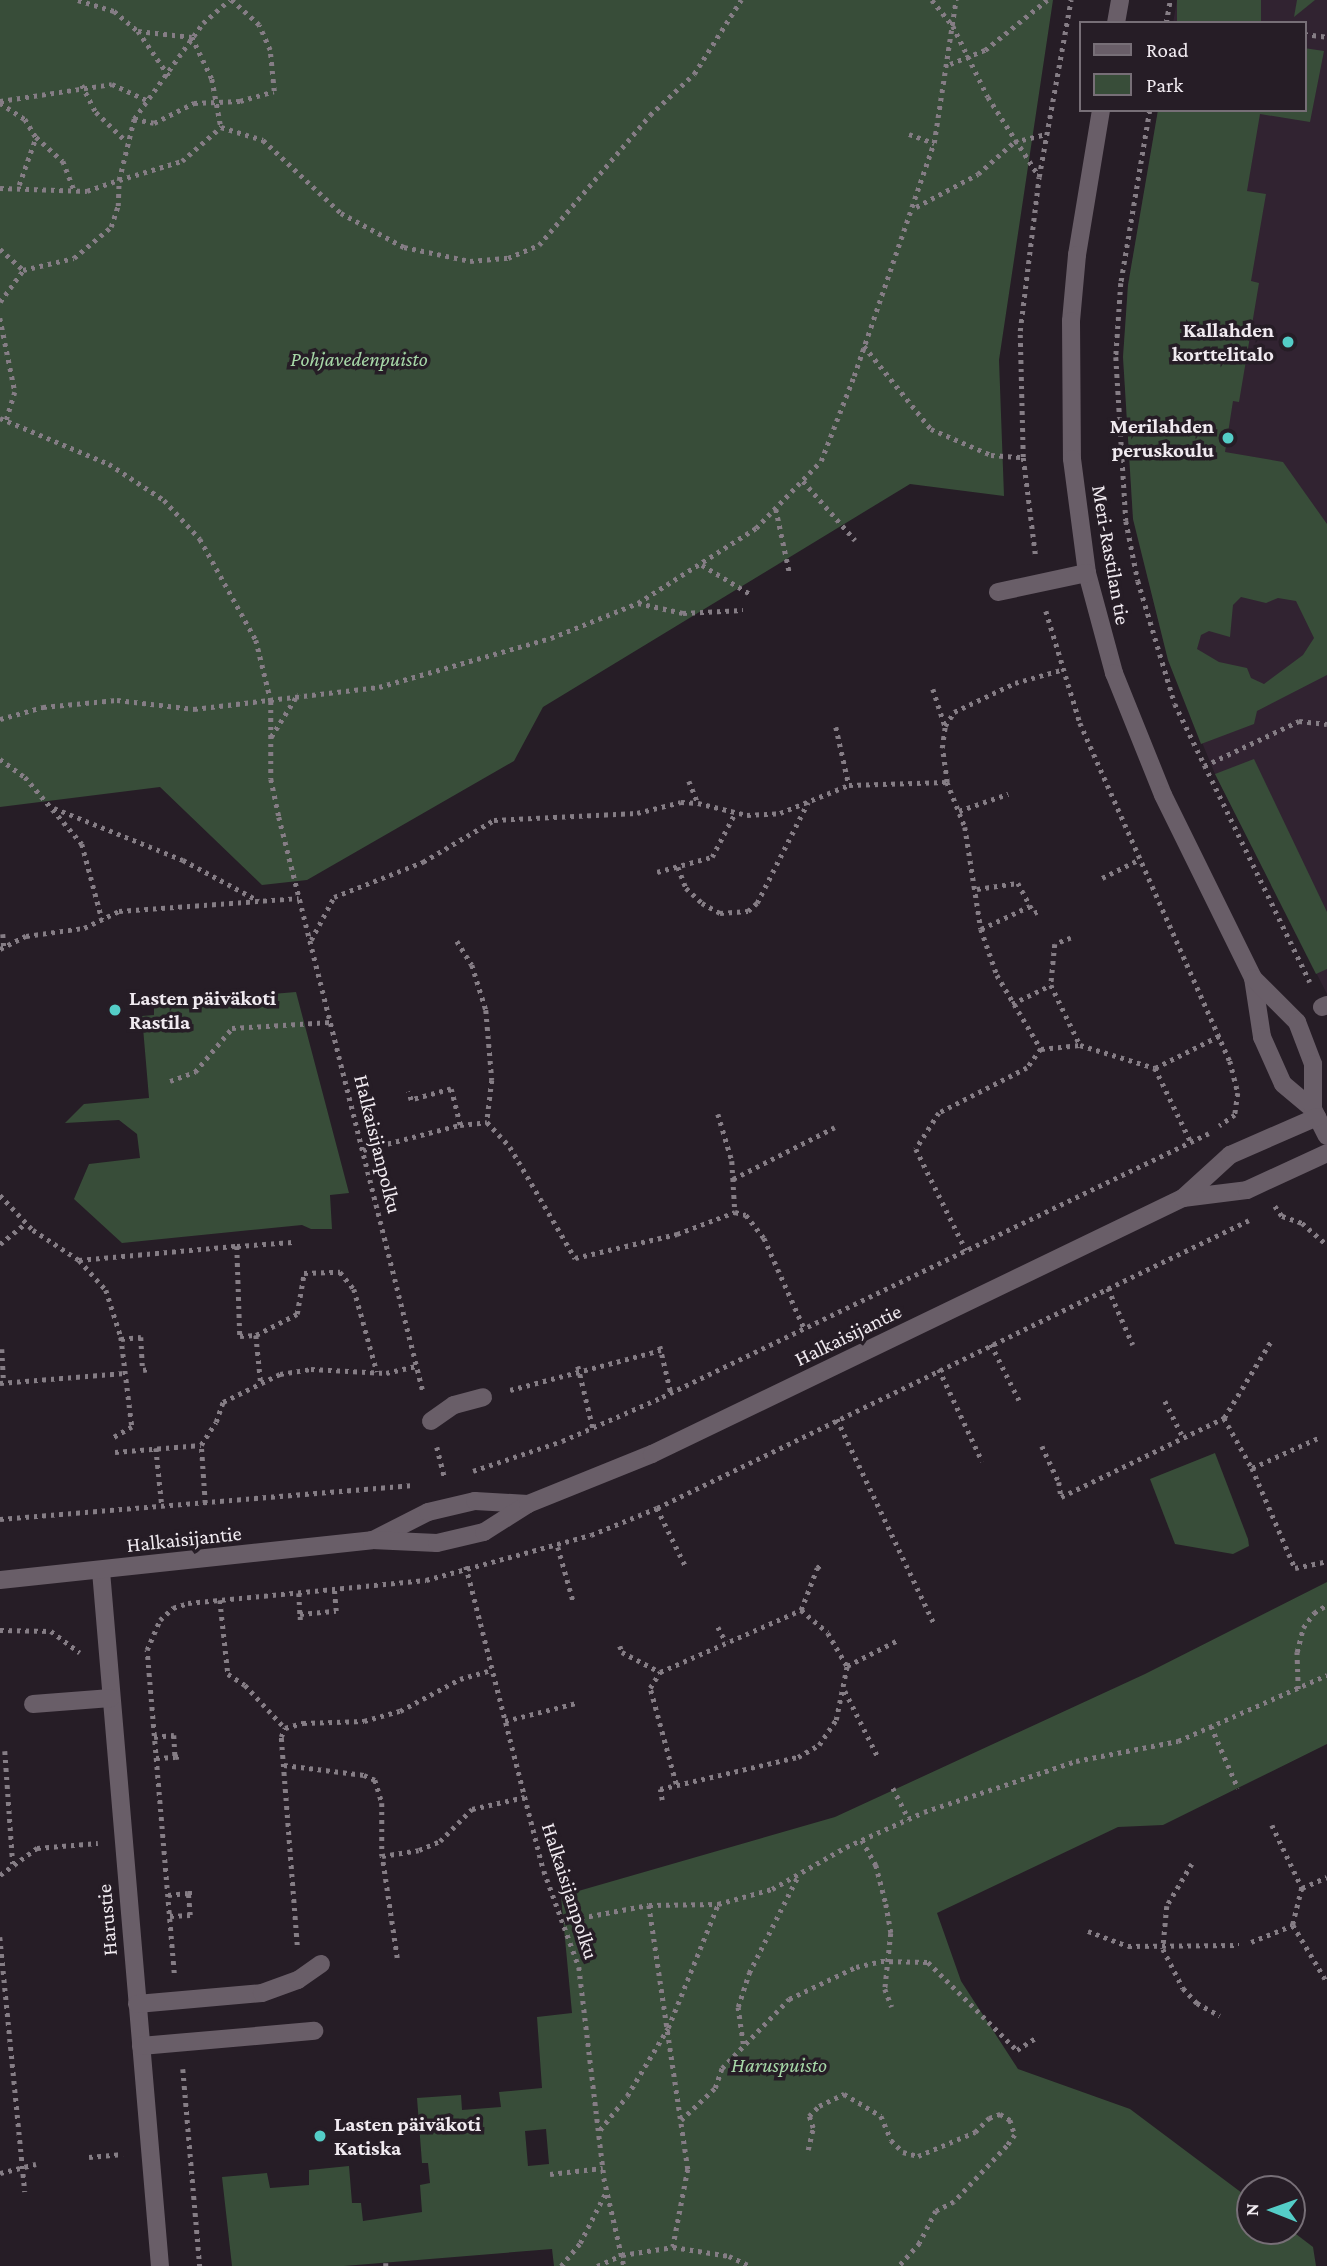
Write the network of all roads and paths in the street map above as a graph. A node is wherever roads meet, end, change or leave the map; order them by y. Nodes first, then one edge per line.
1 (78, 0) edge
2 (230, 0) edge
3 (741, 0) edge
4 (932, 0) edge
5 (956, 0) edge
6 (1047, 0) edge
7 (1120, 0) edge
8 (1170, 0) edge
9 (1116, 21) edge
10 (1166, 21) edge
11 (953, 26) junction
12 (138, 31) junction
13 (1306, 34) edge
14 (192, 37) junction
15 (1327, 37) edge
16 (967, 55) junction
17 (949, 64) junction
18 (169, 76) junction
19 (82, 85) junction
20 (147, 100) junction
21 (217, 100) junction
22 (0, 102) edge
23 (1101, 112) edge
24 (1150, 112) edge
25 (134, 120) junction
26 (221, 127) junction
27 (909, 134) dead end
28 (1047, 134) dead end
29 (36, 137) junction
30 (126, 141) junction
31 (1014, 142) junction
32 (934, 143) junction
33 (1039, 177) dead end
34 (119, 180) junction
35 (19, 185) junction
36 (0, 188) edge
37 (74, 189) junction
38 (915, 208) junction
39 (0, 249) edge
40 (23, 270) junction
41 (0, 302) edge
42 (0, 318) edge
43 (864, 346) junction
44 (0, 418) edge
45 (6, 421) junction
46 (1023, 457) dead end
47 (803, 481) junction
48 (776, 508) junction
49 (855, 540) dead end
50 (702, 565) junction
51 (1087, 573) junction
52 (790, 575) dead end
53 (998, 592) dead end
54 (752, 595) dead end
55 (638, 603) junction
56 (743, 610) dead end
57 (1061, 670) dead end
58 (933, 689) dead end
59 (298, 694) junction
60 (271, 701) junction
61 (0, 719) edge
62 (1327, 724) edge
63 (945, 726) junction
64 (836, 727) dead end
65 (271, 738) junction
66 (0, 759) edge
67 (1203, 766) junction
68 (689, 781) dead end
69 (947, 782) junction
70 (849, 785) junction
71 (1008, 794) dead end
72 (808, 802) junction
73 (698, 803) junction
74 (54, 808) junction
75 (959, 811) junction
76 (735, 813) junction
77 (1140, 859) dead end
78 (678, 867) junction
79 (657, 872) dead end
80 (1102, 878) dead end
81 (976, 889) junction
82 (299, 898) junction
83 (260, 901) junction
84 (1030, 906) junction
85 (1041, 910) dead end
86 (102, 919) junction
87 (981, 929) junction
88 (3, 934) dead end
89 (1071, 938) dead end
90 (310, 940) junction
91 (457, 941) dead end
92 (2, 948) edge
93 (1252, 978) junction
94 (1051, 985) junction
95 (1012, 1004) junction
96 (1324, 1006) edge
97 (331, 1022) junction
98 (1219, 1036) dead end
99 (1080, 1045) junction
100 (1041, 1049) junction
101 (1155, 1068) junction
102 (1234, 1074) dead end
103 (170, 1081) dead end
104 (408, 1091) dead end
105 (1315, 1113) junction
106 (718, 1114) dead end
107 (487, 1122) junction
108 (460, 1125) junction
109 (835, 1127) dead end
110 (1327, 1136) edge
111 (1191, 1142) junction
112 (363, 1150) junction
113 (1327, 1153) edge
114 (733, 1179) junction
115 (0, 1195) edge
116 (1183, 1198) junction
117 (1275, 1207) dead end
118 (735, 1212) junction
119 (26, 1223) junction
120 (1327, 1230) edge
121 (1318, 1234) junction
122 (293, 1242) dead end
123 (0, 1244) edge
124 (1327, 1245) edge
125 (237, 1246) junction
126 (966, 1250) junction
127 (79, 1260) junction
128 (1108, 1288) dead end
129 (804, 1328) junction
130 (256, 1335) junction
131 (121, 1339) junction
132 (1270, 1341) dead end
133 (991, 1344) dead end
134 (1133, 1345) dead end
135 (2, 1349) dead end
136 (417, 1366) junction
137 (578, 1366) dead end
138 (149, 1369) dead end
139 (939, 1369) dead end
140 (377, 1372) junction
141 (579, 1372) junction
142 (125, 1373) junction
143 (2, 1383) edge
144 (261, 1384) junction
145 (671, 1393) junction
146 (483, 1397) joint
147 (1019, 1400) dead end
148 (1166, 1401) dead end
149 (1224, 1418) junction
150 (837, 1419) dead end
151 (431, 1421) junction
152 (593, 1427) junction
153 (1184, 1437) junction
154 (113, 1438) dead end
155 (1318, 1438) dead end
156 (201, 1445) junction
157 (1042, 1446) dead end
158 (156, 1448) junction
159 (115, 1452) dead end
160 (982, 1461) dead end
161 (1252, 1468) junction
162 (469, 1472) dead end
163 (457, 1476) dead end
164 (445, 1479) junction
165 (433, 1482) dead end
166 (421, 1484) dead end
167 (205, 1503) junction
168 (528, 1504) junction
169 (162, 1506) junction
170 (657, 1508) dead end
171 (0, 1519) edge
172 (889, 1528) junction
173 (880, 1532) dead end
174 (372, 1540) junction
175 (558, 1546) dead end
176 (1327, 1561) edge
177 (824, 1563) dead end
178 (686, 1567) dead end
179 (101, 1570) junction
180 (467, 1572) dead end
181 (0, 1580) edge
182 (334, 1590) dead end
183 (299, 1593) dead end
184 (220, 1600) dead end
185 (573, 1604) dead end
186 (1327, 1605) edge
187 (802, 1610) junction
188 (934, 1623) dead end
189 (718, 1627) dead end
190 (0, 1630) edge
191 (896, 1641) dead end
192 (726, 1642) junction
193 (620, 1646) dead end
194 (147, 1650) dead end
195 (82, 1655) dead end
196 (847, 1666) junction
197 (492, 1670) junction
198 (660, 1672) junction
199 (1327, 1675) edge
200 (650, 1688) junction
201 (1298, 1689) junction
202 (642, 1690) dead end
203 (844, 1690) junction
204 (111, 1698) junction
205 (576, 1703) dead end
206 (33, 1704) dead end
207 (505, 1721) junction
208 (1210, 1726) junction
209 (285, 1728) junction
210 (154, 1737) junction
211 (5, 1751) dead end
212 (182, 1756) dead end
213 (175, 1757) junction
214 (156, 1758) junction
215 (879, 1759) dead end
216 (284, 1765) junction
217 (676, 1784) junction
218 (893, 1788) dead end
219 (1238, 1788) dead end
220 (524, 1797) junction
221 (662, 1800) dead end
222 (909, 1819) junction
223 (1272, 1825) dead end
224 (862, 1840) junction
225 (99, 1843) dead end
226 (382, 1856) junction
227 (13, 1864) junction
228 (1192, 1864) dead end
229 (0, 1875) edge
230 (798, 1876) junction
231 (1327, 1877) edge
232 (1302, 1888) junction
233 (168, 1895) junction
234 (718, 1904) junction
235 (649, 1905) junction
236 (170, 1916) junction
237 (564, 1921) junction
238 (1293, 1925) junction
239 (1088, 1931) dead end
240 (0, 1937) edge
241 (1251, 1942) dead end
242 (1240, 1945) dead end
243 (1163, 1949) junction
244 (397, 1958) dead end
245 (887, 1961) junction
246 (321, 1964) dead end
247 (298, 1980) junction
248 (1327, 1982) edge
249 (177, 2001) junction
250 (137, 2004) junction
251 (891, 2007) dead end
252 (1220, 2016) dead end
253 (668, 2028) junction
254 (314, 2031) dead end
255 (1037, 2037) dead end
256 (180, 2043) junction
257 (743, 2045) junction
258 (141, 2046) junction
259 (681, 2120) junction
260 (599, 2130) junction
261 (808, 2150) dead end
262 (127, 2154) dead end
263 (89, 2157) dead end
264 (22, 2164) junction
265 (36, 2164) dead end
266 (603, 2168) junction
267 (0, 2173) edge
268 (550, 2174) dead end
269 (607, 2191) junction
270 (25, 2192) dead end
271 (673, 2247) junction
272 (622, 2255) junction
273 (160, 2266) edge
274 (200, 2266) edge
275 (561, 2266) edge
276 (597, 2266) edge
277 (624, 2266) edge
278 (750, 2266) edge
279 (899, 2266) edge

1 - 12 path
2 - 14 path
2 - 21 path
3 - 26 path
4 - 11 path
5 - 11 path
6 - 16 path
7 - 9 street
8 - 10 path
11 - 16 path
11 - 17 path
12 - 14 path
12 - 18 path
13 - 15 path
14 - 18 path
14 - 21 path
16 - 17 path
16 - 31 path
17 - 32 path
18 - 20 path
19 - 20 path
19 - 22 path
19 - 30 path
20 - 25 path
21 - 25 path
21 - 26 path
22 - 29 path
23 - 51 street, Meri-Rastilan tie
24 - 67 path
25 - 30 path
26 - 34 path
27 - 32 path
28 - 31 path
29 - 35 path
29 - 37 path
30 - 34 path
31 - 33 path
31 - 38 path
32 - 38 path
34 - 37 path
34 - 40 path
35 - 36 path
35 - 37 path
38 - 43 path
39 - 40 path
40 - 41 path
42 - 45 path
43 - 46 path
43 - 47 path
44 - 45 path, Halkaisijanpolku
45 - 60 path, Halkaisijanpolku
47 - 48 path
47 - 49 path
48 - 50 path
48 - 52 path
50 - 54 path
50 - 55 path
51 - 53 street
51 - 93 street, Meri-Rastilan tie
55 - 56 path
55 - 59 path
57 - 63 path
58 - 63 path
59 - 60 path
59 - 65 path
60 - 61 path
60 - 65 path, Halkaisijanpolku
62 - 67 path
63 - 69 path
64 - 70 path
65 - 82 path, Halkaisijanpolku
66 - 74 path
67 - 96 path
68 - 73 path
69 - 70 path
69 - 75 path
70 - 72 path
71 - 75 path
72 - 76 path
72 - 78 path
73 - 76 path
73 - 90 path
74 - 83 path
74 - 86 path
75 - 81 path
76 - 78 path
77 - 80 path
78 - 79 path
81 - 84 path
81 - 87 path
82 - 83 path
82 - 90 path, Halkaisijanpolku
83 - 86 path
84 - 85 path
84 - 87 path
86 - 92 path
87 - 95 path
88 - 92 path
89 - 94 path
90 - 97 path, Halkaisijanpolku
91 - 107 path
93 - 105 street, Meri-Rastilan tie
93 - 105 street, Meri-Rastilan tie
94 - 95 path
94 - 99 path
95 - 100 path
97 - 103 path
97 - 112 path, Halkaisijanpolku
98 - 101 path
99 - 100 path
99 - 101 path
100 - 126 path
101 - 111 path
102 - 111 path
104 - 108 path
105 - 110 street, Meri-Rastilan tie
105 - 116 street, Halkaisijantie
106 - 114 path
107 - 108 path
107 - 118 path
108 - 112 path
109 - 114 path
111 - 126 path
112 - 136 path, Halkaisijanpolku
113 - 116 street, Halkaisijantie
114 - 118 path
115 - 119 path
116 - 168 street, Halkaisijantie
117 - 121 path
118 - 129 path
119 - 123 path
119 - 127 path
120 - 121 path
121 - 124 path
122 - 125 path
125 - 127 path
125 - 130 path
126 - 129 path
127 - 131 path
128 - 134 path
129 - 145 path
130 - 140 path
130 - 144 path
131 - 138 path
131 - 142 path
132 - 149 path
133 - 147 path
135 - 143 path
136 - 140 path
136 - 151 path, Halkaisijanpolku
137 - 141 path
139 - 160 path
140 - 144 path
141 - 145 path
141 - 146 path
141 - 152 path
142 - 143 path
142 - 154 path
144 - 156 path
145 - 152 path
146 - 151 street
148 - 153 path
149 - 153 path
149 - 161 path
150 - 172 path
151 - 164 path, Halkaisijanpolku
152 - 162 path
153 - 157 path
155 - 161 path
156 - 158 path
156 - 167 path
158 - 159 path
158 - 169 path
161 - 176 path
163 - 164 path
164 - 165 path
166 - 167 path
167 - 169 path
168 - 174 street, Halkaisijantie
168 - 174 street, Halkaisijantie
169 - 171 path
170 - 178 path
172 - 173 path
172 - 188 path
174 - 179 street, Halkaisijantie
175 - 185 path
177 - 187 path
179 - 181 street, Halkaisijantie
179 - 204 street, Harustie
180 - 197 path, Halkaisijanpolku
182 - 183 path
184 - 209 path
186 - 201 path
187 - 192 path
187 - 196 path
189 - 192 path
190 - 195 path
191 - 196 path
192 - 198 path
193 - 198 path
194 - 210 path
196 - 203 path
197 - 207 path, Halkaisijanpolku
197 - 209 path
198 - 200 path
199 - 201 path
200 - 202 path
200 - 217 path
201 - 208 path
203 - 215 path
203 - 217 path
204 - 206 street
204 - 250 street, Harustie
205 - 207 path
207 - 220 path, Halkaisijanpolku
208 - 219 path
208 - 222 path
209 - 216 path
210 - 213 path
210 - 214 path
211 - 227 path
212 - 213 path
213 - 214 path
214 - 233 path
216 - 226 path
216 - 247 path
217 - 221 path
218 - 222 path
220 - 226 path
220 - 237 path, Halkaisijanpolku
222 - 224 path
223 - 232 path
224 - 230 path
224 - 245 path
225 - 227 path
226 - 244 path
227 - 229 path
228 - 243 path
230 - 234 path
230 - 257 path
231 - 232 path
232 - 238 path
233 - 236 path
233 - 236 path
234 - 235 path
234 - 253 path
235 - 237 path
235 - 253 path
236 - 249 path
237 - 260 path, Halkaisijanpolku
238 - 241 path
238 - 248 path
239 - 243 path
240 - 264 path
242 - 243 path
243 - 252 path
245 - 251 path
245 - 255 path
245 - 257 path
246 - 247 street
247 - 249 street
249 - 250 street
250 - 258 street, Harustie
253 - 259 path
253 - 260 path
254 - 256 street
256 - 258 street
256 - 274 path
257 - 259 path
258 - 273 street, Harustie
259 - 271 path
260 - 266 path, Halkaisijanpolku
261 - 279 path
262 - 263 path
264 - 265 path
264 - 267 path
264 - 270 path
266 - 268 path
266 - 269 path, Halkaisijanpolku
269 - 272 path, Halkaisijanpolku
269 - 275 path
271 - 272 path
271 - 278 path
272 - 276 path
272 - 277 path, Halkaisijanpolku

